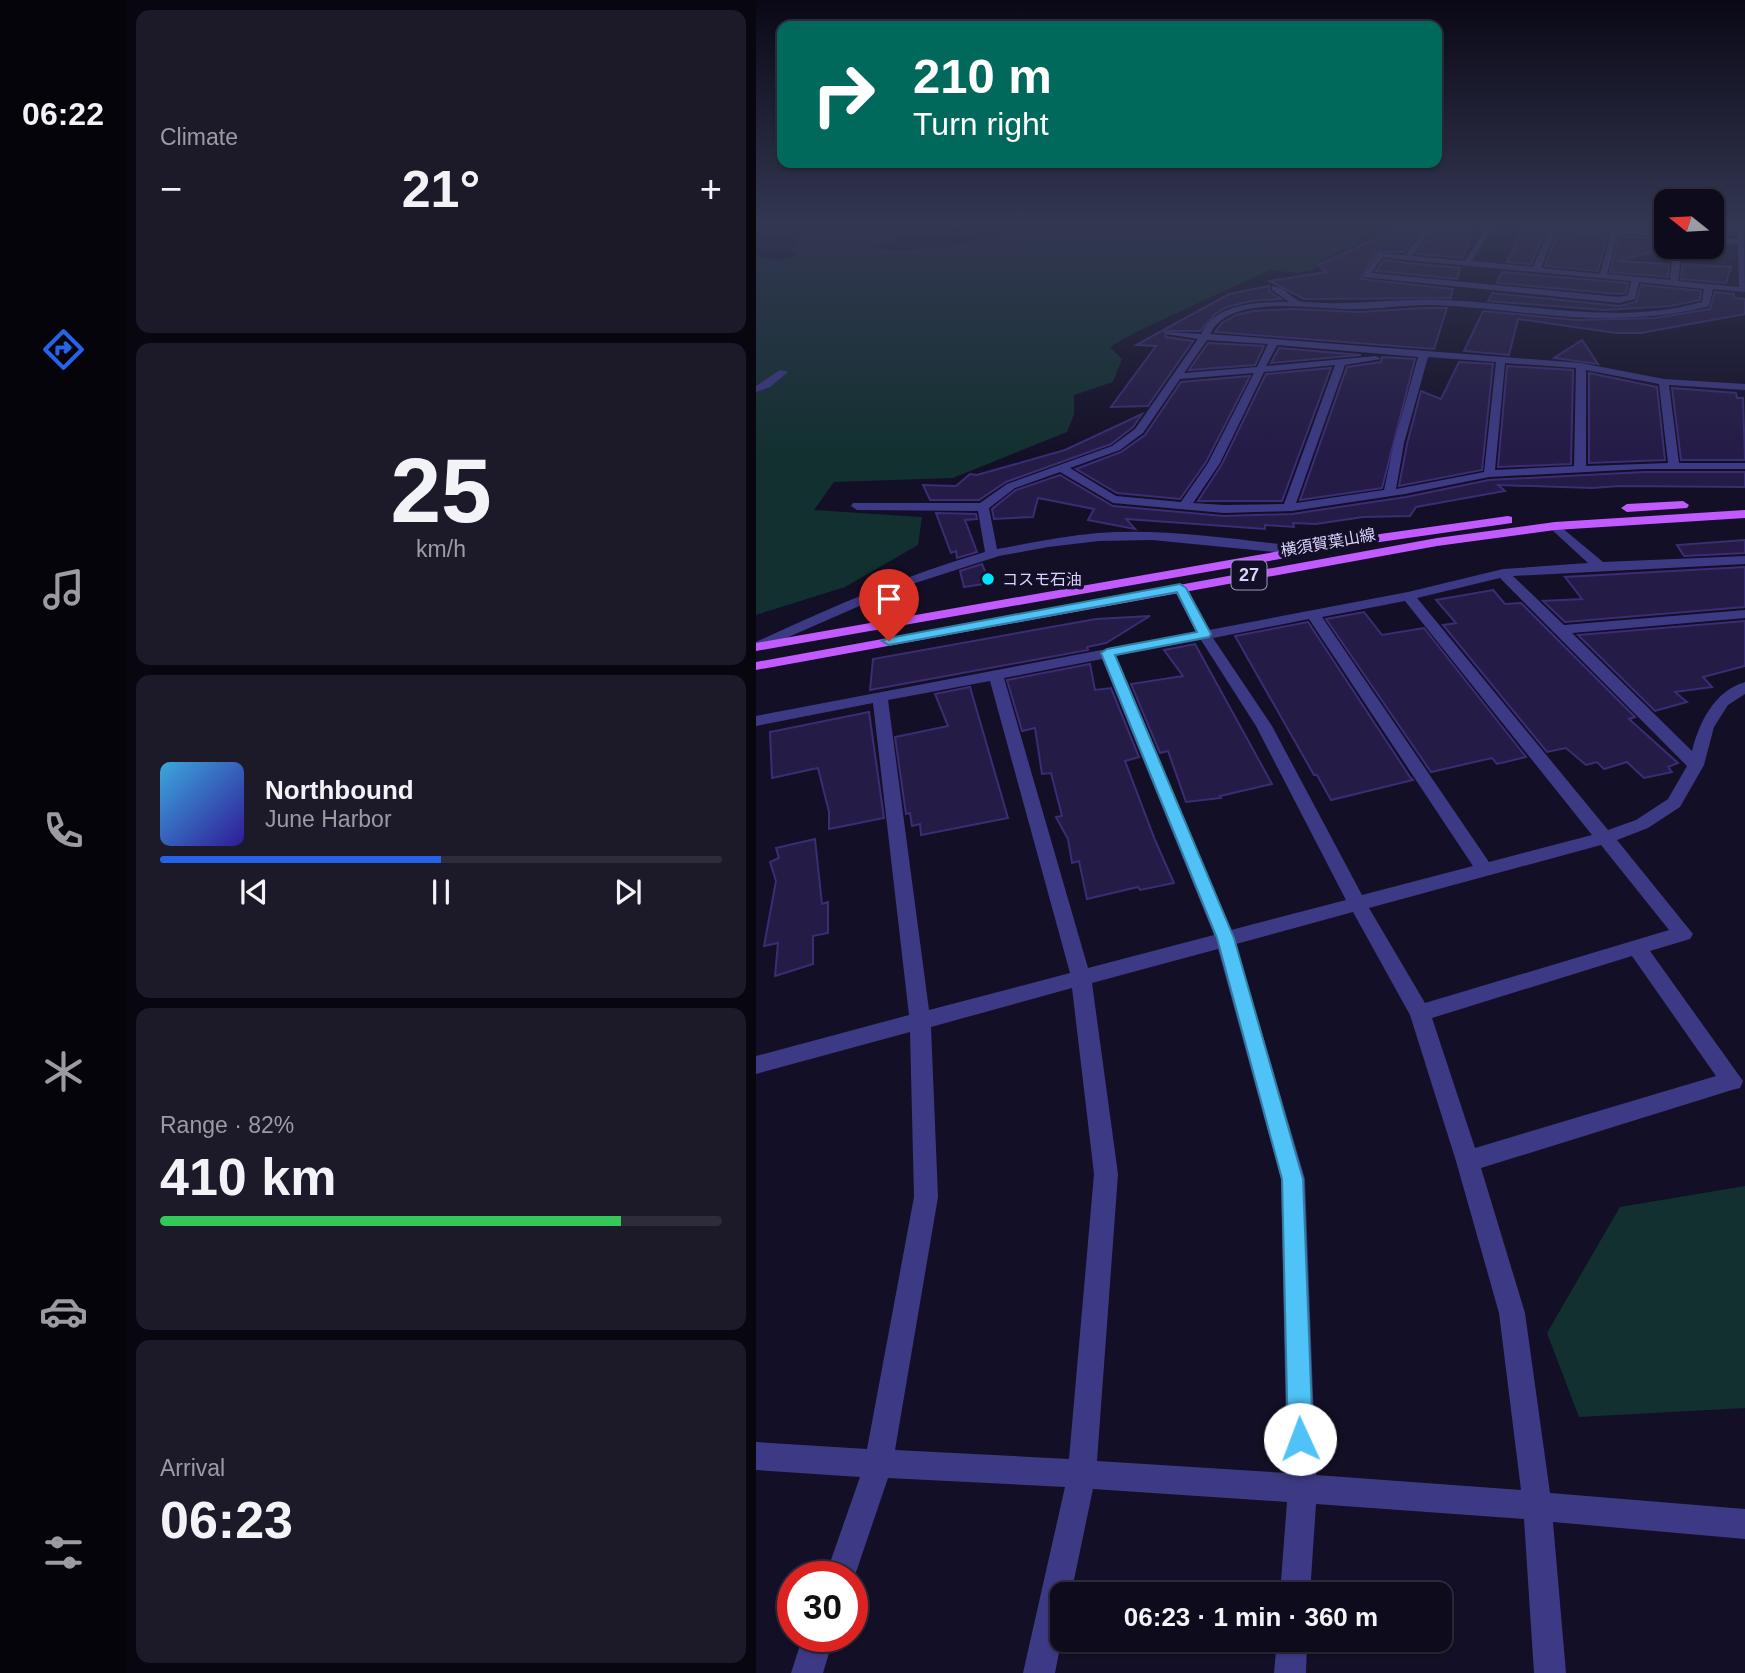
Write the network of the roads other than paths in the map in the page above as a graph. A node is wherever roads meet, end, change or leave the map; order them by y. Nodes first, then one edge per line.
1 (1293, 301) edge
2 (1706, 301) edge
3 (1296, 303) junction
4 (1321, 305) junction
5 (1315, 316) dead end
6 (1170, 334) dead end
7 (1203, 337) junction
8 (1273, 343) junction
9 (1494, 348) dead end
10 (1424, 354) junction
11 (1459, 357) junction
12 (1501, 360) junction
13 (1341, 362) junction
14 (1581, 366) junction
15 (1260, 369) junction
16 (783, 372) dead end
17 (1174, 377) junction
18 (1664, 382) junction
19 (1745, 387) edge
20 (756, 389) edge
21 (1674, 466) junction
22 (1745, 466) edge
23 (1060, 467) junction
24 (1580, 468) junction
25 (1489, 474) junction
26 (1390, 491) junction
27 (1745, 502) edge
28 (1185, 505) junction
29 (857, 506) dead end
30 (1289, 506) junction
31 (983, 507) junction
32 (1745, 514) edge
33 (1555, 526) junction
34 (1306, 551) junction
35 (992, 554) junction
36 (1745, 560) edge
37 (1599, 566) junction
38 (1503, 573) junction
39 (1180, 588) junction
40 (1408, 596) junction
41 (1314, 614) junction
42 (1745, 614) edge
43 (1560, 630) junction
44 (1204, 634) junction
45 (756, 647) edge
46 (1107, 653) junction
47 (756, 666) edge
48 (996, 675) junction
49 (1745, 687) edge
50 (880, 697) junction
51 (756, 721) edge
52 (1696, 765) junction
53 (1607, 837) junction
54 (1484, 869) junction
55 (1357, 903) junction
56 (1226, 938) junction
57 (1636, 947) junction
58 (1081, 977) junction
59 (1420, 1013) junction
60 (920, 1020) junction
61 (756, 1065) edge
62 (1468, 1161) junction
63 (756, 1456) edge
64 (878, 1466) junction
65 (1082, 1474) junction
66 (1302, 1491) junction
67 (1537, 1504) junction
68 (1745, 1524) edge
69 (845, 1561) edge
70 (1296, 1582) edge
71 (814, 1652) edge
72 (1291, 1652) edge
73 (807, 1673) edge
74 (1039, 1673) edge
75 (1290, 1673) edge
76 (1550, 1673) edge

1 - 3 street
2 - 4 street
3 - 4 street
3 - 7 street
4 - 5 street
6 - 7 street
7 - 8 street
7 - 17 street
8 - 10 street
8 - 15 street
9 - 11 street
10 - 11 street
10 - 13 street
10 - 26 street
11 - 12 street
12 - 14 street
12 - 25 street
13 - 15 street
13 - 30 street
14 - 18 street
14 - 24 street
15 - 17 street
15 - 28 street
16 - 20 street
17 - 23 street
18 - 19 street
18 - 21 street
21 - 22 street
21 - 24 street
23 - 28 street
23 - 31 street
24 - 25 street
25 - 26 street
26 - 30 street
27 - 34 main road, 横須賀葉山線 / 27
28 - 30 street
29 - 31 street
31 - 35 street
32 - 33 main road, 横須賀葉山線 / 27
33 - 37 street
33 - 39 main road, 横須賀葉山線 / 27
34 - 35 street
34 - 45 main road, 横須賀葉山線 / 27
35 - 45 street
36 - 37 street
37 - 38 street
38 - 40 street
38 - 43 street
39 - 44 street
39 - 47 main road, 横須賀葉山線 / 27
40 - 41 street
40 - 53 street
41 - 44 street
41 - 54 street
42 - 43 street
43 - 52 street
44 - 46 street
44 - 55 street
46 - 48 street
46 - 56 street
48 - 50 street
48 - 58 street
49 - 52 street
50 - 51 street
50 - 60 street
52 - 53 street
53 - 54 street
53 - 57 street
54 - 55 street
55 - 56 street
55 - 59 street
56 - 58 street
56 - 66 street
57 - 59 street
57 - 62 street
58 - 60 street
58 - 65 street
59 - 62 street
60 - 61 street
60 - 64 street
62 - 67 street
63 - 64 street
64 - 65 street
64 - 69 street
65 - 66 street
65 - 74 street
66 - 67 street
66 - 70 street
67 - 68 street
67 - 76 street
71 - 73 street
72 - 75 street

